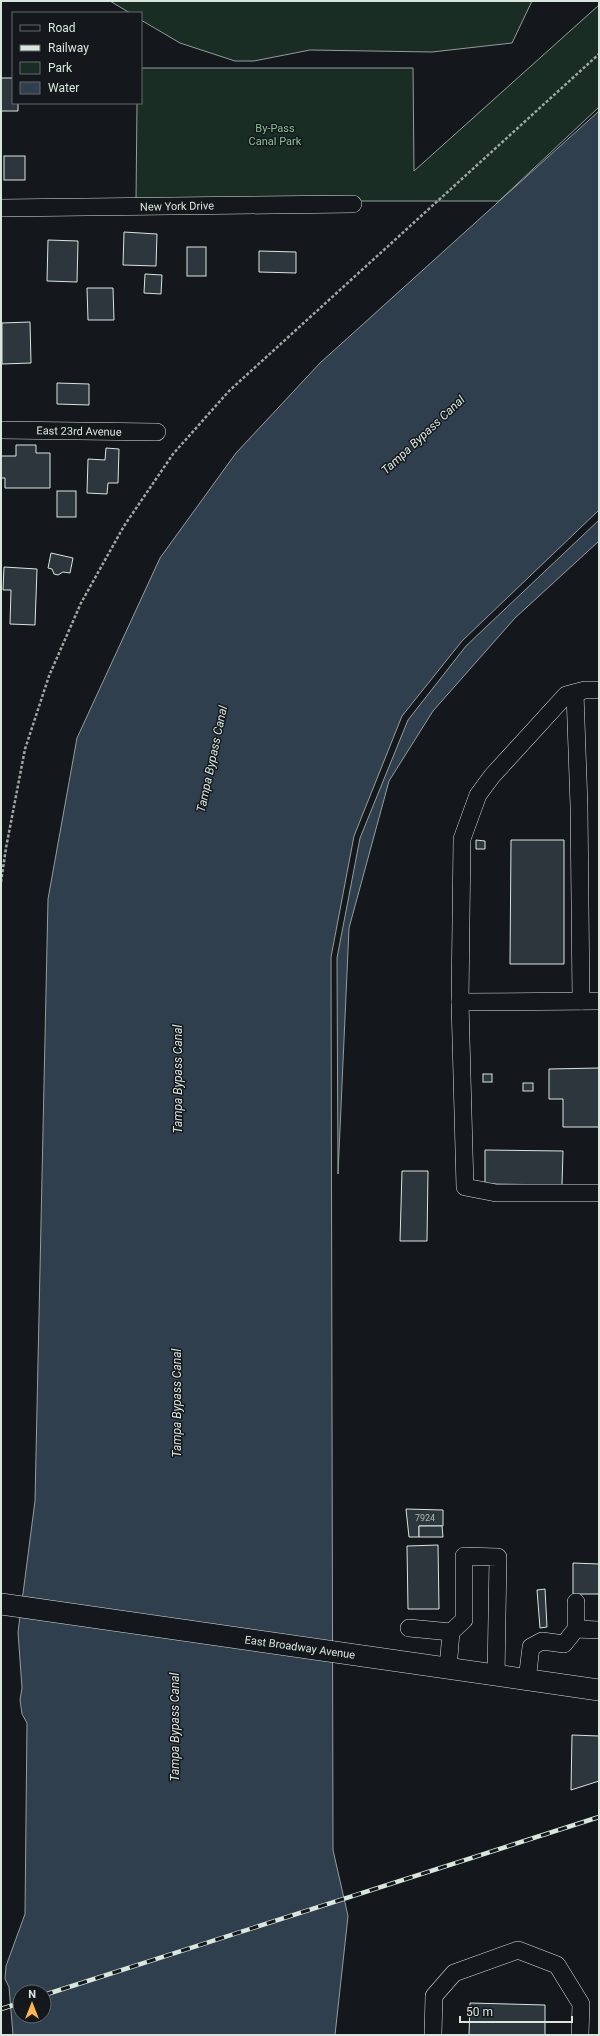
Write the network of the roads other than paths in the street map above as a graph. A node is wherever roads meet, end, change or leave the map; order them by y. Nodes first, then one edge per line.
1 (353, 204) dead end
2 (1, 208) edge
3 (1, 430) edge
4 (157, 432) dead end
5 (599, 690) edge
6 (575, 693) junction
7 (599, 1000) edge
8 (581, 1001) junction
9 (460, 1002) junction
10 (599, 1193) edge
11 (576, 1602) dead end
12 (1, 1604) edge
13 (409, 1628) dead end
14 (576, 1628) junction
15 (599, 1630) edge
16 (451, 1632) junction
17 (448, 1669) junction
18 (496, 1676) junction
19 (527, 1680) junction
20 (599, 1690) edge
21 (433, 2035) edge
22 (580, 2035) edge

1 - 2 street, New York Drive
3 - 4 street, East 23rd Avenue
5 - 6 street
6 - 8 street
6 - 9 street
7 - 8 street
8 - 9 street
9 - 10 street
11 - 14 street
12 - 17 main road, East Broadway Avenue
13 - 16 street
14 - 15 street
14 - 19 street
16 - 17 street
16 - 18 street
17 - 18 main road, East Broadway Avenue
18 - 19 main road, East Broadway Avenue
19 - 20 main road, East Broadway Avenue
21 - 22 street

